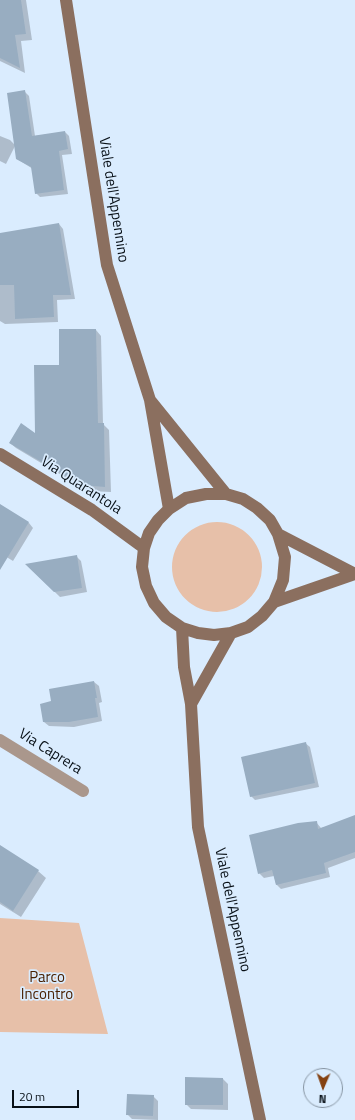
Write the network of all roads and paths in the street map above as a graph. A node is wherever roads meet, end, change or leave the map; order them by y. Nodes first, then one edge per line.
1 (66, 0) edge
2 (150, 400) junction
3 (0, 454) edge
4 (226, 494) junction
5 (169, 509) junction
6 (278, 534) junction
7 (144, 548) junction
8 (355, 574) edge
9 (274, 602) junction
10 (182, 628) junction
11 (231, 633) junction
12 (191, 704) junction
13 (0, 740) edge
14 (83, 791) dead end
15 (260, 1120) edge

1 - 2 main road, Viale dell'Appennino
2 - 4 main road, Viale dell'Appennino
2 - 5 main road, Viale dell'Appennino
3 - 7 main road, Via Quarantola
4 - 5 main road
4 - 6 main road
5 - 7 main road
6 - 8 main road
6 - 9 main road
7 - 10 main road
8 - 9 main road
9 - 11 main road
10 - 11 main road
10 - 12 main road, Viale dell'Appennino
11 - 12 main road
12 - 15 main road, Viale dell'Appennino
13 - 14 street, Via Caprera

